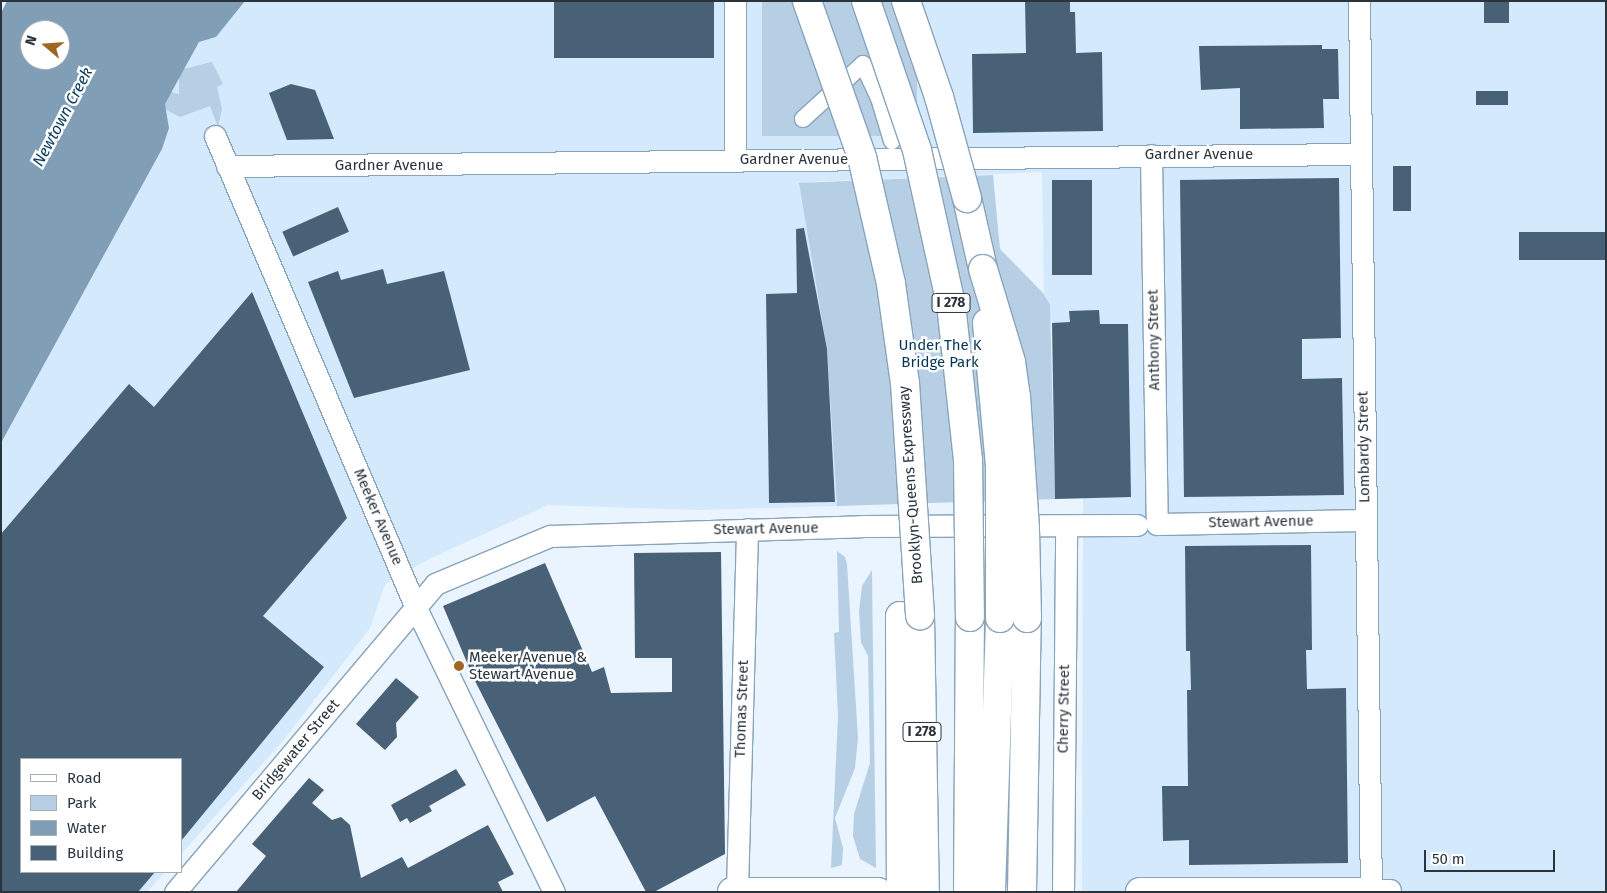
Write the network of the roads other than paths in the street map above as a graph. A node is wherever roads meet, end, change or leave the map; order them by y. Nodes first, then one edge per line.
1 (735, 1) edge
2 (807, 1) edge
3 (866, 1) edge
4 (906, 1) edge
5 (1359, 1) edge
6 (941, 77) dead end
7 (803, 118) dead end
8 (215, 136) dead end
9 (892, 141) dead end
10 (1360, 154) junction
11 (1151, 155) junction
12 (943, 158) junction
13 (735, 160) junction
14 (228, 166) junction
15 (983, 269) junction
16 (1365, 520) junction
17 (1147, 525) junction
18 (1066, 526) junction
19 (747, 529) junction
20 (416, 608) junction
21 (980, 846) junction
22 (913, 848) junction
23 (734, 891) edge
24 (1377, 891) edge
25 (175, 892) edge
26 (554, 892) edge
27 (878, 892) edge
28 (901, 892) edge
29 (926, 892) edge
30 (968, 892) edge
31 (991, 892) edge
32 (1022, 892) edge
33 (1063, 892) edge
34 (1140, 892) edge
35 (1166, 892) edge

1 - 13 street
2 - 22 main road, Brooklyn-Queens Expressway / I 278, bridge
3 - 21 main road, I 278, bridge
4 - 15 main road, I 278, bridge
5 - 10 street, Lombardy Street
6 - 12 street
7 - 9 street
8 - 14 street, Meeker Avenue
10 - 11 street, Gardner Avenue
10 - 16 street, Lombardy Street
11 - 12 street, Gardner Avenue
11 - 17 street, Anthony Street
12 - 13 street, Gardner Avenue
13 - 14 street, Gardner Avenue
14 - 20 street, Meeker Avenue
15 - 21 main road, I 278, bridge
15 - 32 main road, bridge
16 - 17 street, Stewart Avenue
16 - 24 street, Lombardy Street
17 - 18 street, Stewart Avenue
18 - 19 street, Stewart Avenue
18 - 33 street, Cherry Street
19 - 20 street, Stewart Avenue
19 - 23 street, Thomas Street
20 - 25 street, Bridgewater Street
20 - 26 street, Meeker Avenue
21 - 30 main road, I 278
21 - 31 main road, I 278
22 - 28 main road
22 - 29 main road, Brooklyn-Queens Expressway / I 278
23 - 27 main road
24 - 35 main road
34 - 35 main road

